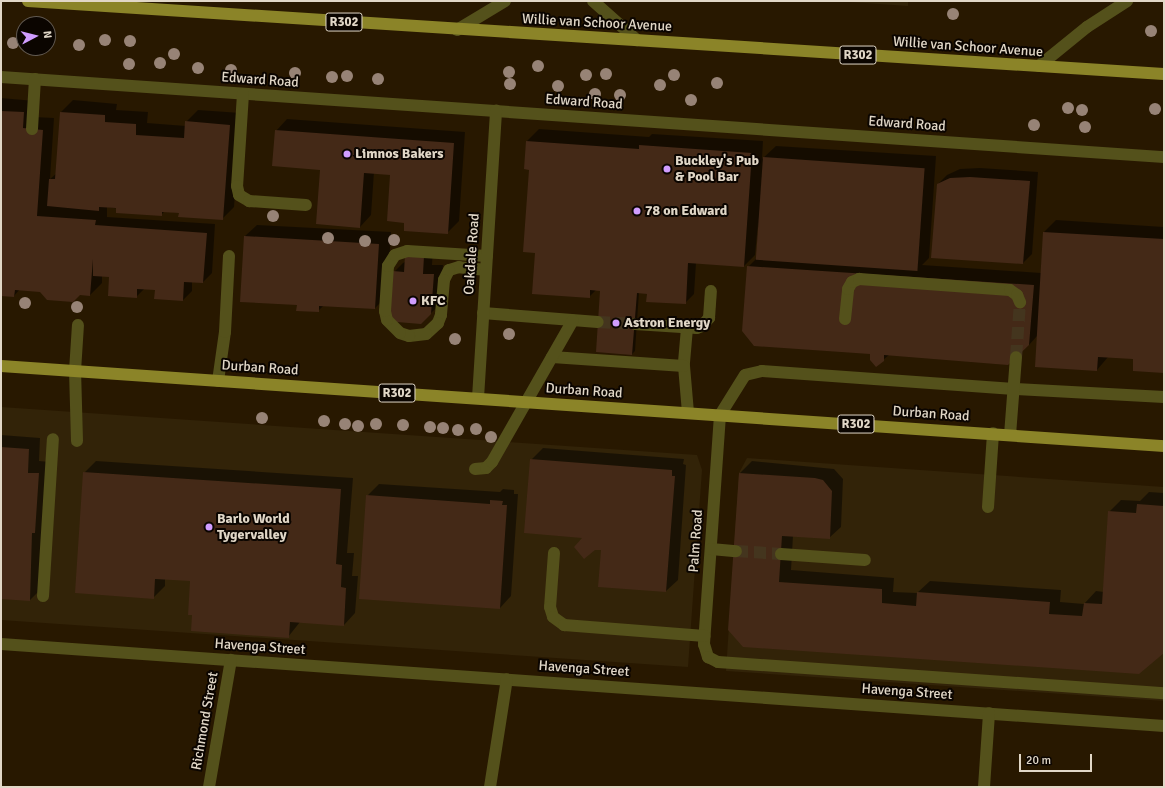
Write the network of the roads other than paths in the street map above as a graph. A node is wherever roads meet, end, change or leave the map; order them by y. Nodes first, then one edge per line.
1 (28, 1) edge
2 (505, 1) edge
3 (593, 1) edge
4 (1127, 1) edge
5 (457, 30) junction
6 (637, 40) junction
7 (1039, 66) junction
8 (1164, 74) edge
9 (1, 77) edge
10 (35, 80) junction
11 (244, 94) junction
12 (496, 111) junction
13 (32, 129) dead end
14 (1164, 157) edge
15 (306, 205) dead end
16 (229, 256) dead end
17 (487, 256) junction
18 (486, 270) junction
19 (711, 291) dead end
20 (1020, 302) dead end
21 (483, 313) junction
22 (846, 319) dead end
23 (573, 320) junction
24 (598, 322) tunnel mouth
25 (635, 324) tunnel mouth
26 (78, 325) dead end
27 (687, 328) junction
28 (552, 357) junction
29 (1016, 357) tunnel mouth
30 (1, 366) edge
31 (684, 366) junction
32 (75, 370) junction
33 (218, 381) junction
34 (1014, 389) junction
35 (1164, 397) edge
36 (478, 398) junction
37 (526, 402) junction
38 (688, 413) junction
39 (720, 415) junction
40 (993, 433) junction
41 (1010, 435) junction
42 (53, 439) dead end
43 (77, 441) dead end
44 (1164, 446) edge
45 (475, 469) dead end
46 (988, 507) dead end
47 (711, 549) junction
48 (736, 551) tunnel mouth
49 (554, 553) dead end
50 (781, 554) tunnel mouth
51 (865, 560) dead end
52 (43, 596) dead end
53 (705, 636) junction
54 (1, 644) edge
55 (231, 660) junction
56 (507, 679) junction
57 (1164, 693) edge
58 (989, 713) junction
59 (1164, 726) edge
60 (209, 787) edge
61 (490, 787) edge
62 (984, 787) edge

1 - 5 main road, Willie van Schoor Avenue / R302
2 - 5 street
3 - 6 street
4 - 7 street
5 - 6 main road, Willie van Schoor Avenue / R302
6 - 7 main road, Willie van Schoor Avenue / R302
7 - 8 main road, Willie van Schoor Avenue / R302
9 - 10 street, Edward Road
10 - 11 street, Edward Road
10 - 13 street
11 - 12 street, Edward Road
11 - 15 street
12 - 14 street, Edward Road
12 - 17 street, Oakdale Road
16 - 33 street
17 - 18 street, Oakdale Road
17 - 18 street
18 - 21 street, Oakdale Road
19 - 27 street
20 - 22 street
21 - 23 street
21 - 36 street, Oakdale Road
23 - 24 street
23 - 28 street
25 - 27 street
26 - 32 street
27 - 31 street
28 - 31 street
28 - 37 street
29 - 34 street
30 - 32 main road, Durban Road / R302
31 - 38 street
32 - 33 main road, Durban Road / R302
32 - 43 street
33 - 36 main road, Durban Road / R302
34 - 35 street
34 - 39 street
34 - 41 street
36 - 37 main road, Durban Road / R302
37 - 38 main road, Durban Road / R302
37 - 45 street
38 - 39 main road, Durban Road / R302
39 - 40 main road, Durban Road / R302
39 - 47 street, Palm Road
40 - 41 main road, Durban Road / R302
40 - 46 street
41 - 44 main road, Durban Road / R302
42 - 52 street
47 - 48 street
47 - 53 street, Palm Road
49 - 53 street
50 - 51 street
53 - 57 street, Palm Road
54 - 55 street, Havenga Street
55 - 56 street, Havenga Street
55 - 60 street, Richmond Street
56 - 58 street, Havenga Street
56 - 61 street
58 - 59 street, Havenga Street
58 - 62 street

